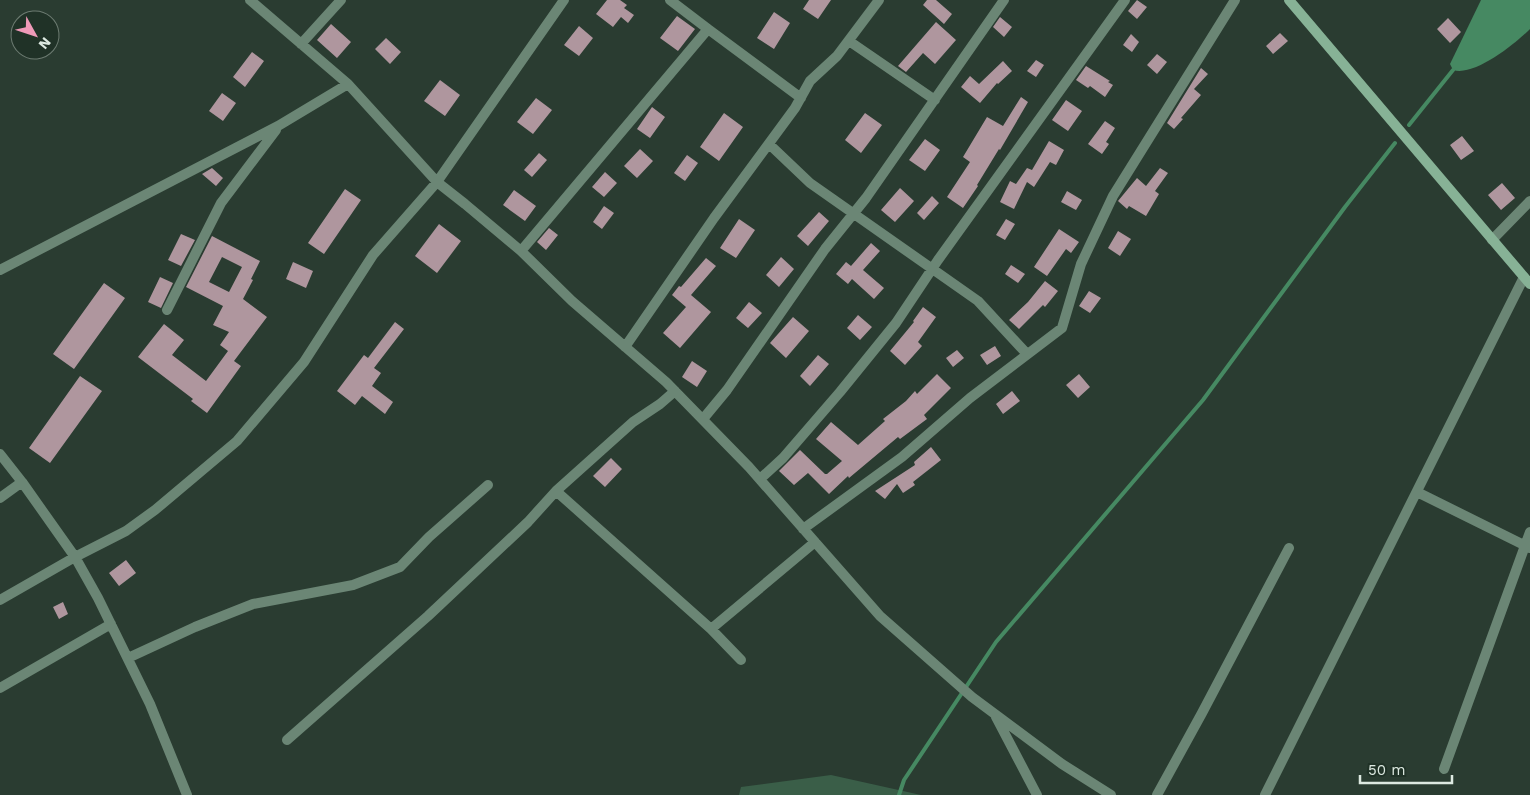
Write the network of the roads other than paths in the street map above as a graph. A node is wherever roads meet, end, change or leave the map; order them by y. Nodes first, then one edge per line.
1 (250, 0) edge
2 (341, 0) edge
3 (564, 0) edge
4 (670, 0) edge
5 (879, 0) edge
6 (1004, 0) edge
7 (1125, 0) edge
8 (1235, 0) edge
9 (1289, 0) edge
10 (708, 29) junction
11 (849, 41) junction
12 (301, 44) junction
13 (348, 84) junction
14 (801, 98) junction
15 (935, 100) junction
16 (278, 126) junction
17 (769, 144) junction
18 (437, 182) junction
19 (1530, 202) edge
20 (854, 214) junction
21 (1492, 240) junction
22 (521, 251) junction
23 (932, 269) junction
24 (0, 270) edge
25 (1527, 281) edge
26 (167, 310) dead end
27 (625, 347) junction
28 (1027, 354) junction
29 (674, 391) junction
30 (702, 420) junction
31 (0, 454) edge
32 (760, 479) junction
33 (22, 482) junction
34 (488, 485) dead end
35 (556, 491) junction
36 (1417, 492) junction
37 (0, 498) edge
38 (803, 529) junction
39 (1530, 532) edge
40 (815, 542) junction
41 (1289, 548) dead end
42 (1527, 548) edge
43 (75, 557) junction
44 (0, 600) edge
45 (111, 624) junction
46 (711, 629) junction
47 (128, 658) junction
48 (741, 660) dead end
49 (0, 688) edge
50 (994, 714) junction
51 (287, 740) dead end
52 (1444, 769) dead end
53 (187, 795) edge
54 (1037, 795) edge
55 (1111, 795) edge
56 (1157, 795) edge
57 (1265, 795) edge

1 - 12 street
2 - 12 street
3 - 18 street
4 - 10 street
5 - 11 street
6 - 15 street
7 - 23 street
8 - 28 street
9 - 21 street
10 - 14 street
10 - 22 street
11 - 14 street
11 - 15 street
12 - 13 street
13 - 16 street
13 - 18 street
14 - 17 street
15 - 20 street
16 - 24 street
16 - 26 street
17 - 20 street
17 - 27 street
18 - 22 street
18 - 43 street
19 - 21 street
20 - 23 street
20 - 30 street
21 - 25 street
22 - 27 street
23 - 28 street
23 - 32 street
25 - 36 street
27 - 29 street
28 - 38 street
29 - 30 street
29 - 35 street
30 - 32 street
31 - 33 street
32 - 38 street
33 - 37 street
33 - 43 street
34 - 47 street
35 - 46 street
35 - 51 street
36 - 42 street
36 - 57 street
38 - 40 street
39 - 42 street
40 - 46 street
40 - 50 street
41 - 56 street
42 - 52 street
43 - 44 street
43 - 45 street
45 - 47 street
45 - 49 street
46 - 48 street
47 - 53 street
50 - 54 street
50 - 55 street

